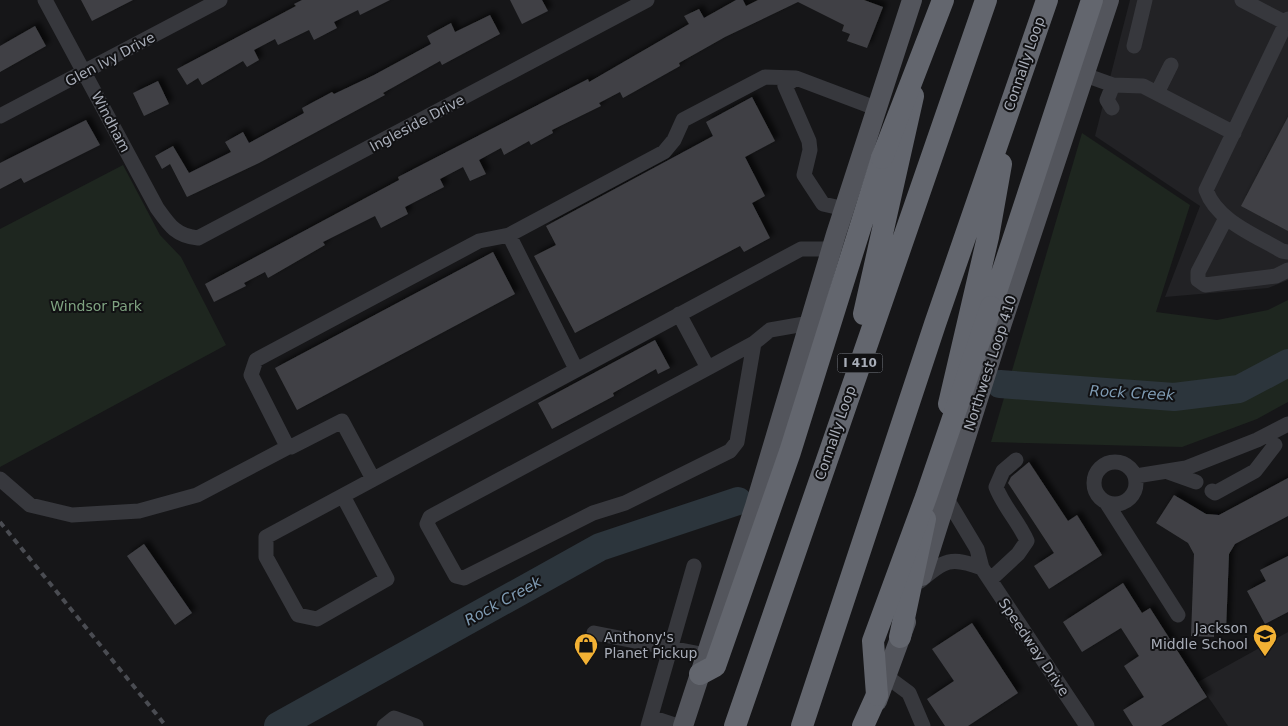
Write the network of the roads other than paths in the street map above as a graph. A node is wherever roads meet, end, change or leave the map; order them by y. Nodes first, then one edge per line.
1 (46, 0) edge
2 (220, 0) edge
3 (648, 0) edge
4 (912, 0) edge
5 (935, 0) edge
6 (943, 0) edge
7 (986, 0) edge
8 (1047, 0) edge
9 (1092, 0) edge
10 (1110, 0) edge
11 (1145, 0) edge
12 (1242, 0) edge
13 (1287, 21) edge
14 (1134, 46) dead end
15 (1171, 64) dead end
16 (84, 72) junction
17 (1085, 75) junction
18 (796, 78) junction
19 (1016, 85) junction
20 (1113, 85) junction
21 (1157, 93) junction
22 (1112, 108) dead end
23 (878, 109) junction
24 (0, 116) edge
25 (1234, 133) junction
26 (845, 209) junction
27 (1226, 218) junction
28 (509, 235) junction
29 (185, 237) joint
30 (832, 249) junction
31 (1288, 252) edge
32 (1288, 270) edge
33 (680, 314) junction
34 (810, 323) junction
35 (754, 344) junction
36 (708, 368) junction
37 (576, 369) junction
38 (1288, 424) edge
39 (838, 425) junction
40 (1259, 439) junction
41 (290, 446) junction
42 (1282, 446) edge
43 (1016, 460) dead end
44 (1164, 471) junction
45 (1136, 476) junction
46 (0, 478) edge
47 (373, 479) junction
48 (1196, 482) dead end
49 (1212, 491) dead end
50 (343, 496) junction
51 (947, 499) junction
52 (1106, 502) junction
53 (694, 566) dead end
54 (986, 574) junction
55 (920, 581) junction
56 (1178, 615) dead end
57 (594, 633) dead end
58 (900, 637) junction
59 (672, 649) junction
60 (703, 665) junction
61 (882, 685) junction
62 (649, 722) edge
63 (384, 726) edge
64 (416, 726) edge
65 (678, 726) edge
66 (683, 726) edge
67 (735, 726) edge
68 (802, 726) edge
69 (863, 726) edge
70 (868, 726) edge
71 (923, 726) edge
72 (1087, 726) edge

1 - 16 street, Windham
2 - 16 street, Glen Ivy Drive
3 - 29 street, Ingleside Drive
4 - 23 main road
5 - 39 highway
6 - 60 highway, bridge
7 - 39 highway, Connally Loop / I 410
8 - 19 highway, Connally Loop
9 - 61 highway, bridge
10 - 17 main road, Northwest Loop 410
11 - 14 street
12 - 13 street
13 - 25 street
15 - 21 street
16 - 24 street, Glen Ivy Drive
16 - 29 street, Windham
17 - 20 street
17 - 51 main road, Northwest Loop 410
18 - 23 street
18 - 26 street
18 - 28 street
19 - 58 highway
19 - 68 highway, Connally Loop
20 - 21 street
20 - 22 street
21 - 25 street
23 - 26 main road
25 - 27 street
26 - 30 main road
27 - 31 street
27 - 32 street
28 - 37 street
28 - 41 street
30 - 33 street
30 - 34 main road
33 - 36 street
33 - 37 street
34 - 35 street
34 - 60 main road
35 - 36 street
35 - 36 street
37 - 47 street
38 - 40 street
39 - 67 highway, Connally Loop / I 410
40 - 42 street
40 - 44 street
41 - 46 street
41 - 47 street
42 - 49 street
43 - 54 street
44 - 45 street
44 - 48 street
45 - 52 street
45 - 52 street
47 - 50 street
50 - 50 street
51 - 54 street, Speedway Drive
51 - 55 main road, Northwest Loop 410
52 - 56 street
53 - 59 street
54 - 55 street
54 - 72 street, Speedway Drive
55 - 58 main road, Northwest Loop 410
57 - 59 street
58 - 61 main road, Northwest Loop 410
59 - 60 street
59 - 62 street
60 - 66 main road
61 - 69 highway
61 - 70 main road, Northwest Loop 410
61 - 71 street
62 - 65 street
63 - 64 street

